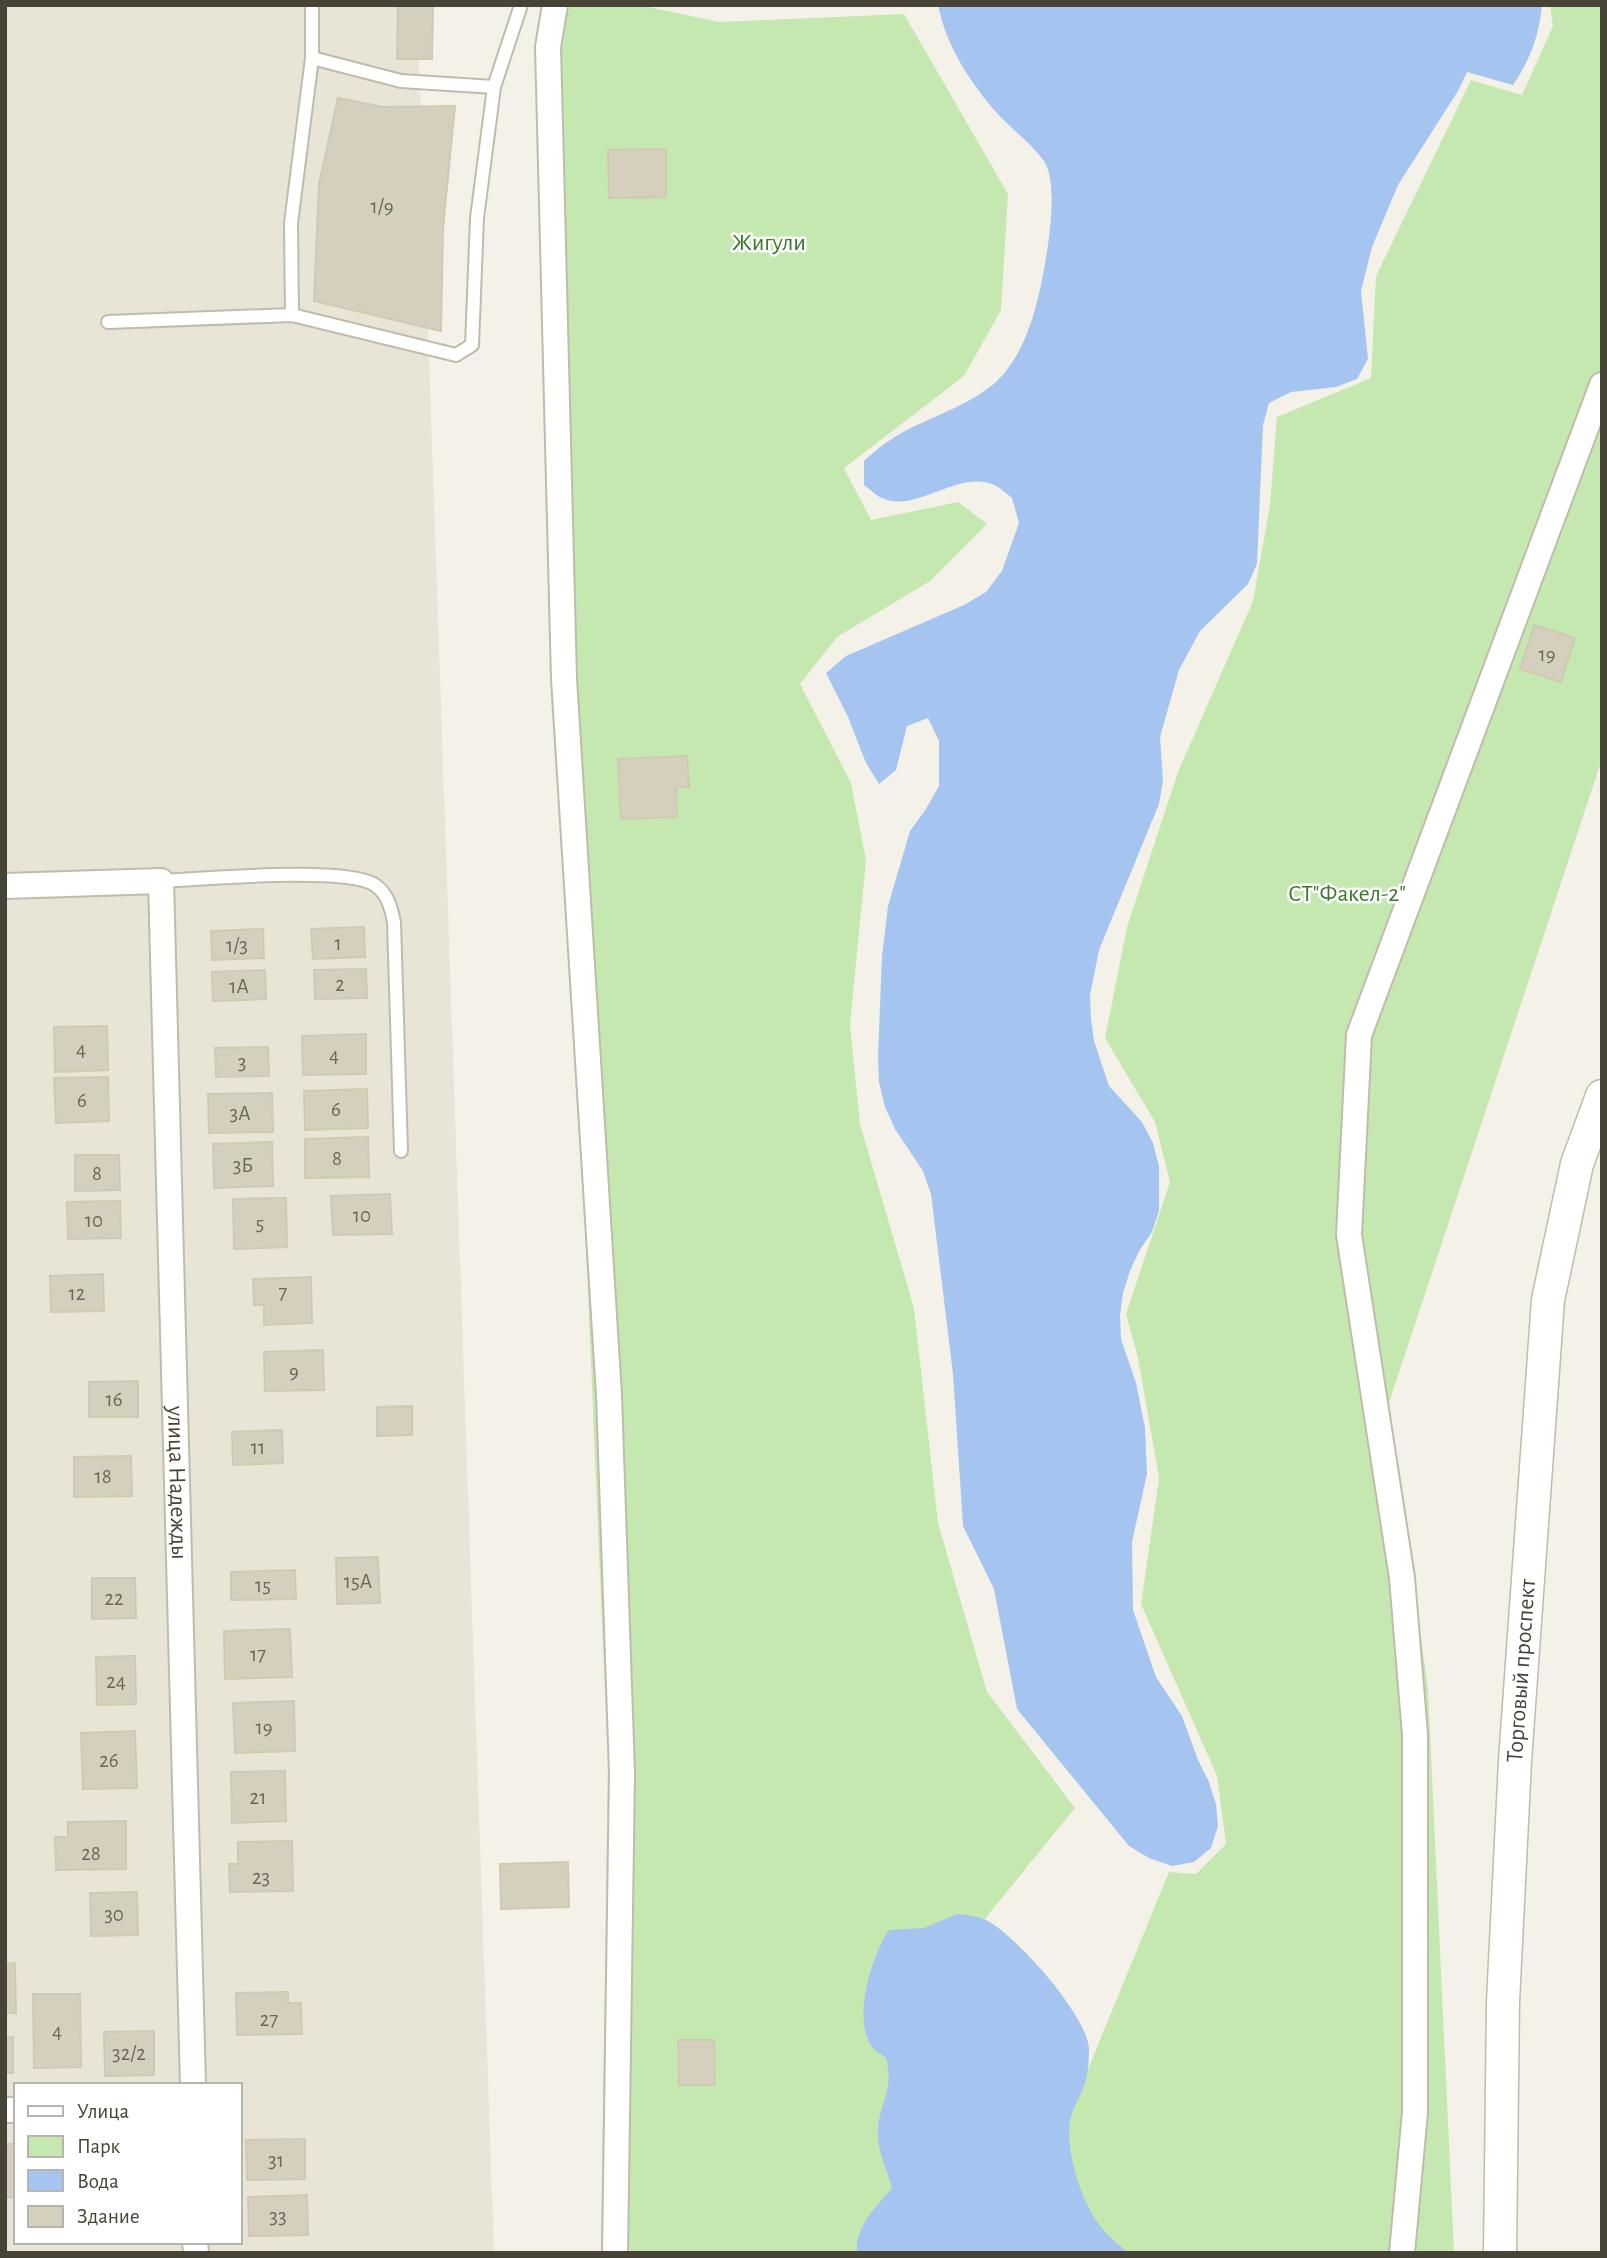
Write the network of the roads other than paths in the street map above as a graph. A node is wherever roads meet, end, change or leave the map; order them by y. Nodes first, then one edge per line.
1 (312, 5) edge
2 (521, 5) edge
3 (555, 5) edge
4 (312, 58) junction
5 (494, 87) junction
6 (292, 315) junction
7 (108, 322) dead end
8 (1602, 385) edge
9 (162, 881) junction
10 (5, 886) edge
11 (1602, 1096) edge
12 (401, 1151) dead end
13 (193, 2083) edge
14 (615, 2253) edge
15 (1402, 2253) edge
16 (1500, 2253) edge

1 - 4 lane
2 - 5 lane
3 - 14 street
4 - 5 lane
4 - 6 lane
5 - 6 lane
6 - 7 lane
8 - 15 street
9 - 10 street
9 - 12 lane
9 - 13 street, улица Надежды
11 - 16 street, Торговый проспект

